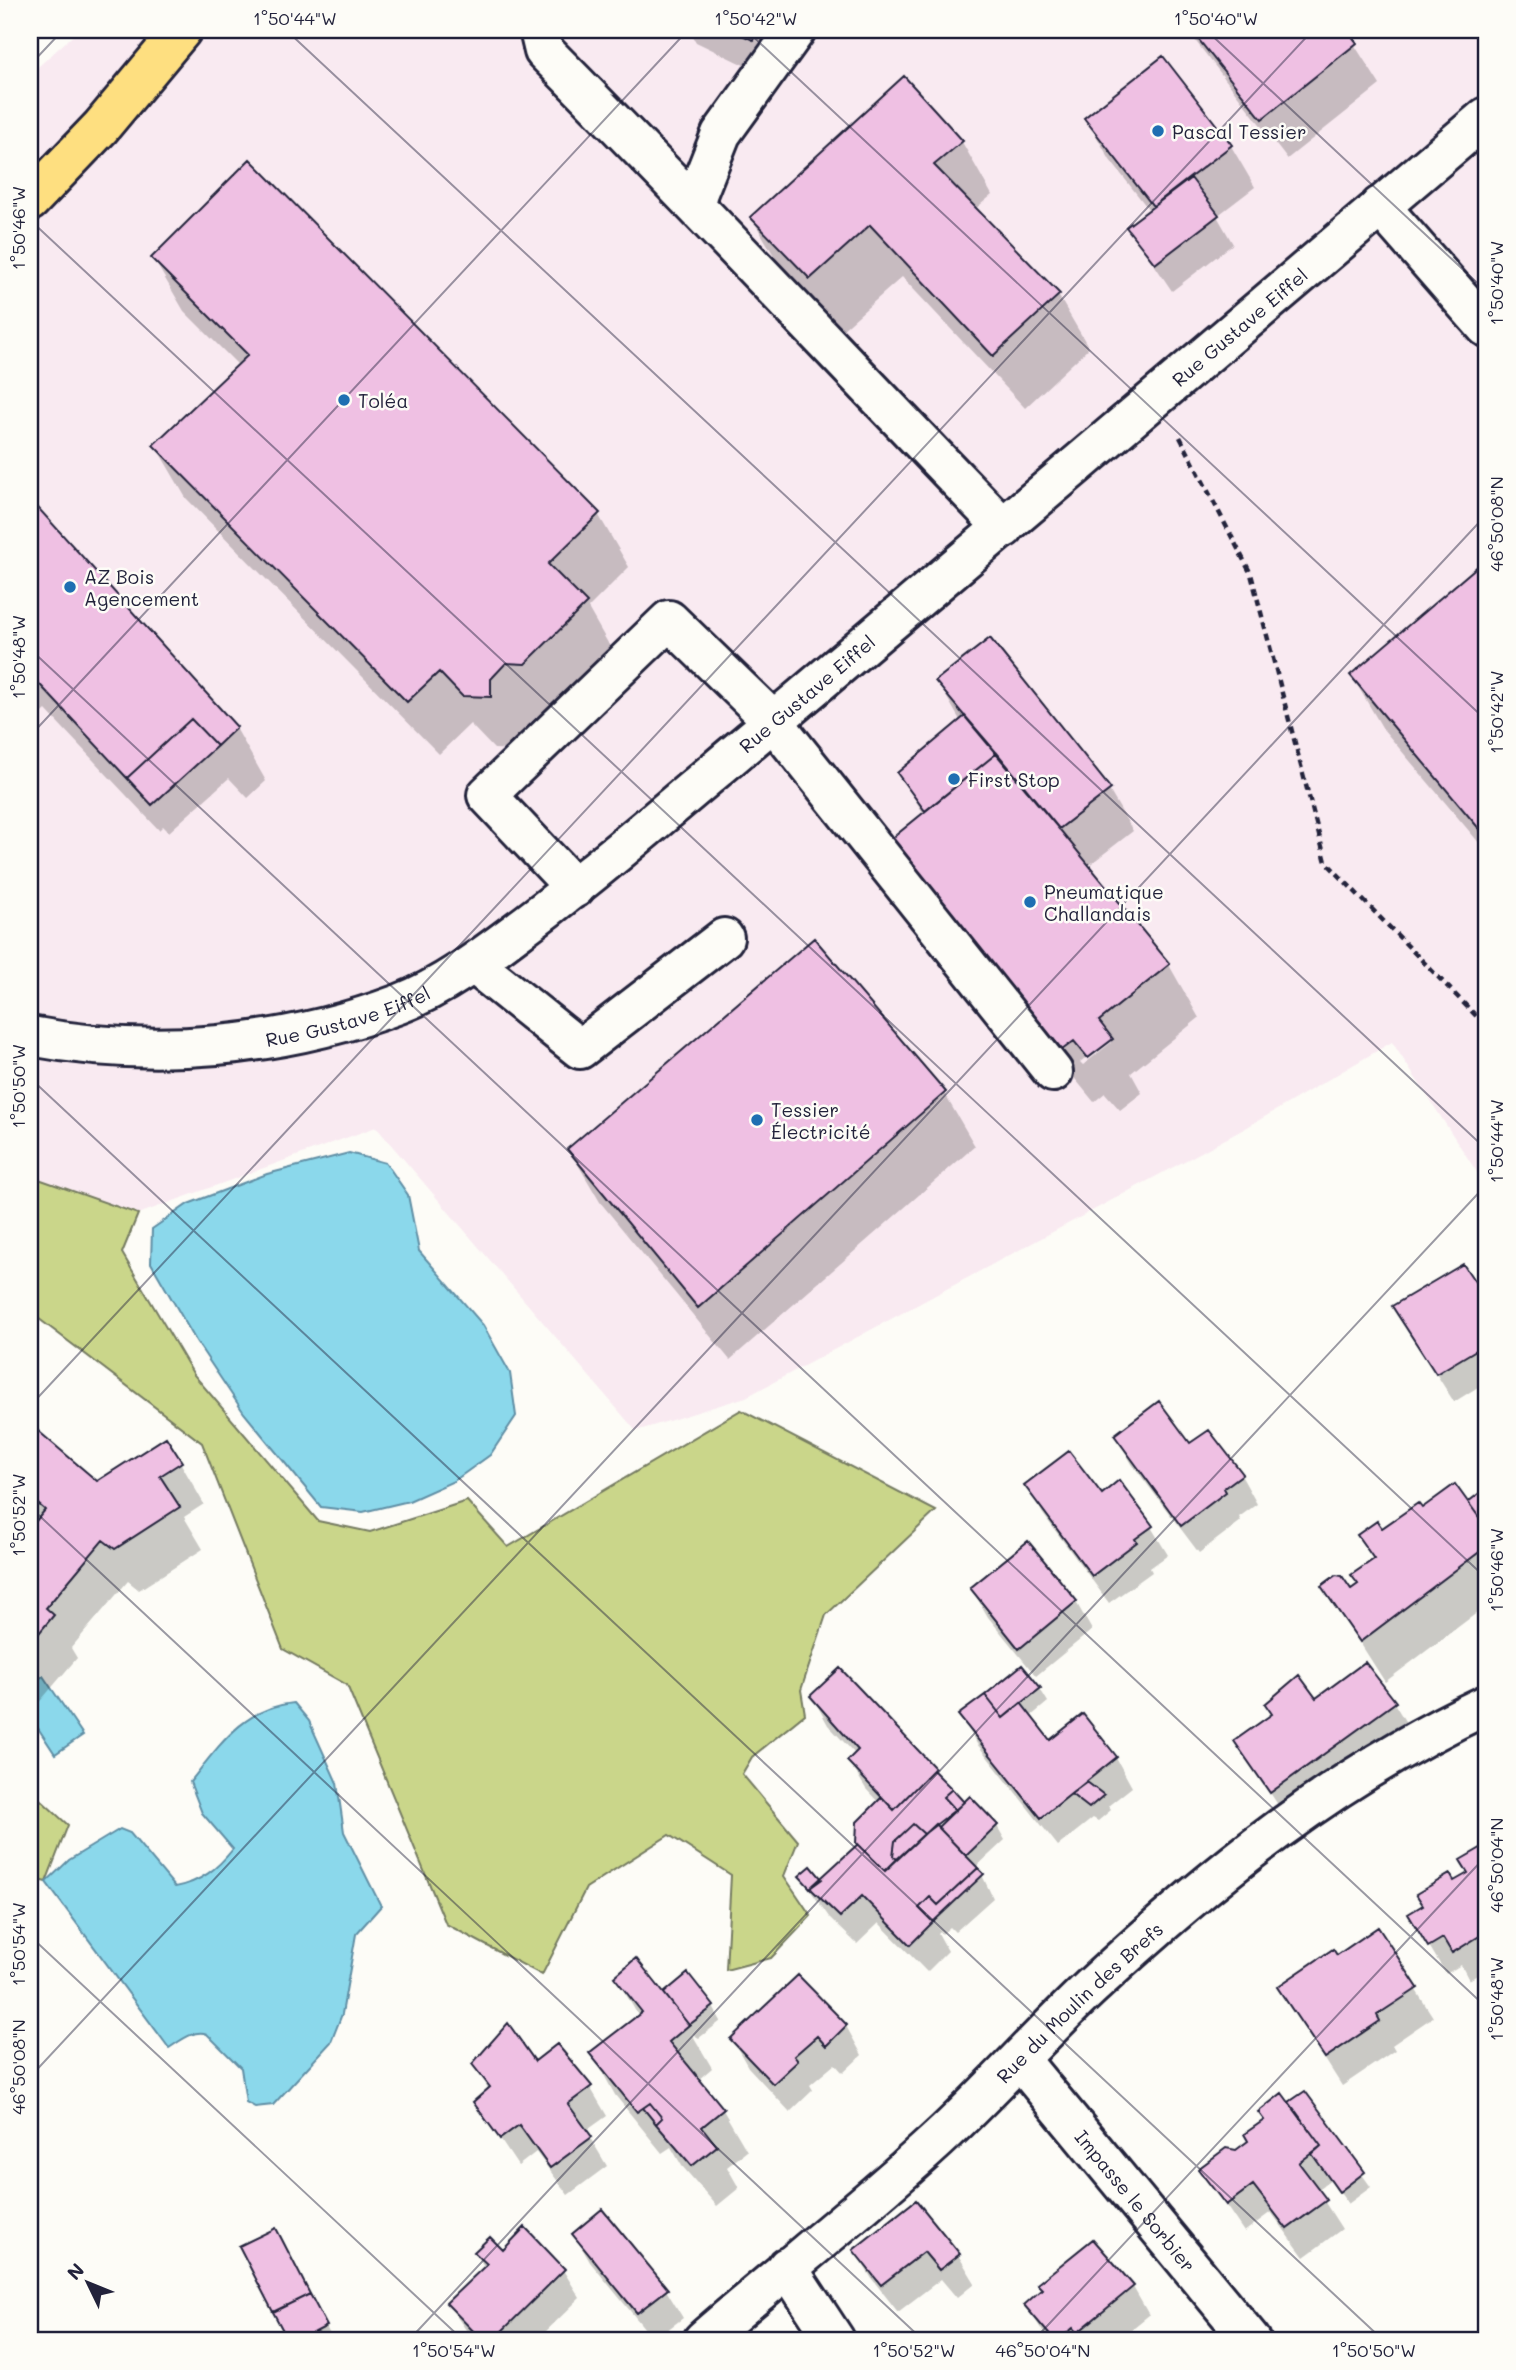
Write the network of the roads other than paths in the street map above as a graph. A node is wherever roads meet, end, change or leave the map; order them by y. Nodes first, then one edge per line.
1 (182, 30) edge
2 (539, 30) edge
3 (796, 30) edge
4 (1486, 117) edge
5 (30, 201) edge
6 (694, 202) junction
7 (1380, 206) junction
8 (1486, 327) edge
9 (1004, 528) junction
10 (774, 721) junction
11 (575, 888) junction
12 (724, 938) dead end
13 (474, 964) junction
14 (30, 1035) edge
15 (1053, 1072) dead end
16 (1486, 1705) edge
17 (1020, 2060) junction
18 (787, 2267) junction
19 (703, 2340) edge
20 (835, 2340) edge
21 (1251, 2340) edge

1 - 5 highway
2 - 6 street
3 - 6 street
4 - 7 street, Rue Gustave Eiffel
6 - 9 street
7 - 8 street
7 - 9 street, Rue Gustave Eiffel
9 - 10 street, Rue Gustave Eiffel
10 - 11 street, Rue Gustave Eiffel
10 - 11 street
10 - 15 street
11 - 13 street, Rue Gustave Eiffel
12 - 13 street
13 - 14 street, Rue Gustave Eiffel
16 - 17 street, Rue du Moulin des Brefs
17 - 18 street, Rue du Moulin des Brefs
17 - 21 street, Impasse le Sorbier
18 - 19 street, Rue du Moulin des Brefs
18 - 20 street

